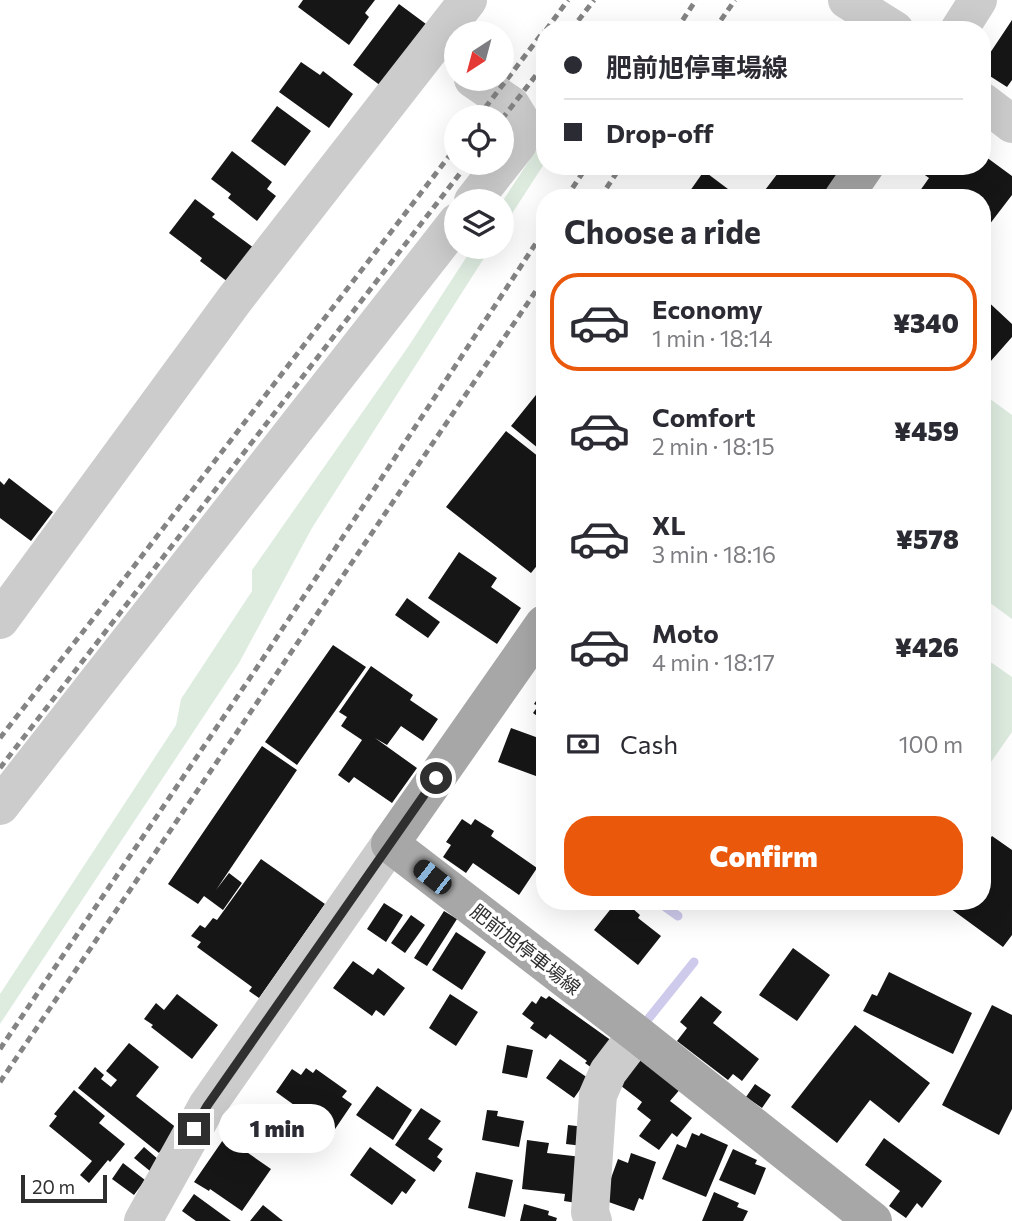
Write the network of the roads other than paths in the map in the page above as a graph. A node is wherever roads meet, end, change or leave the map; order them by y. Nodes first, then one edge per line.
1 (468, 0) edge
2 (847, 0) edge
3 (978, 0) edge
4 (881, 21) edge
5 (965, 21) edge
6 (443, 58) edge
7 (491, 91) edge
8 (991, 108) edge
9 (1012, 124) edge
10 (482, 189) edge
11 (444, 239) edge
12 (0, 620) edge
13 (536, 635) edge
14 (0, 806) edge
15 (390, 844) junction
16 (636, 1034) junction
17 (143, 1221) edge
18 (593, 1221) edge
19 (873, 1221) edge

1 - 6 street
2 - 4 street
3 - 5 street
6 - 12 street
7 - 10 street
8 - 9 street
11 - 14 street
13 - 15 main road
15 - 16 main road, 肥前旭停車場線
15 - 17 street
16 - 18 street
16 - 19 main road, 肥前旭停車場線

